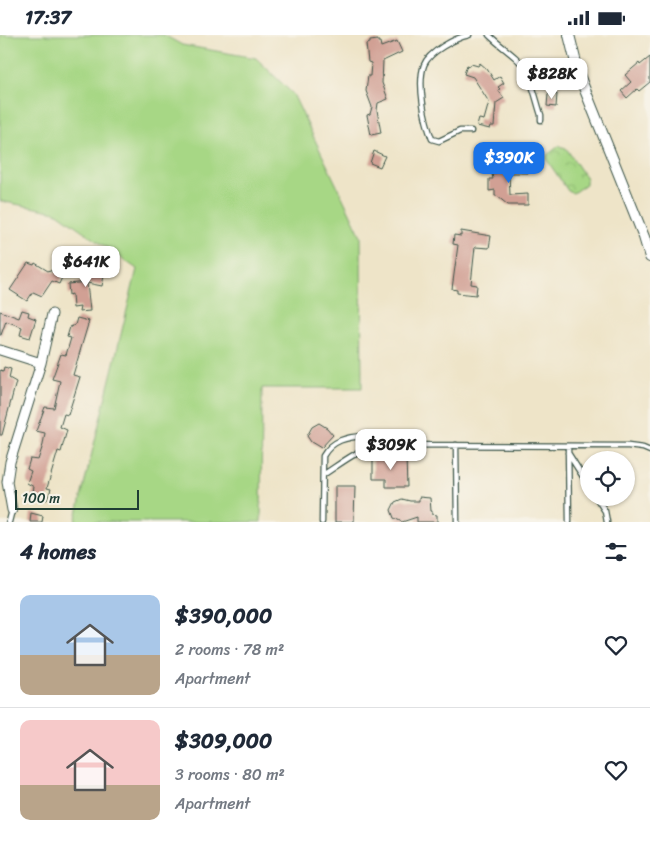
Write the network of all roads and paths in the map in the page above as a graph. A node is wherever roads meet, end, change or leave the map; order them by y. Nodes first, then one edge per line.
1 (469, 35) edge
2 (489, 35) edge
3 (569, 35) edge
4 (541, 120) dead end
5 (471, 131) dead end
6 (647, 241) edge
7 (650, 257) edge
8 (52, 314) dead end
9 (0, 351) edge
10 (41, 363) junction
11 (377, 445) junction
12 (456, 445) junction
13 (568, 445) junction
14 (650, 451) edge
15 (568, 452) junction
16 (580, 471) edge
17 (323, 475) junction
18 (602, 506) edge
19 (12, 509) joint
20 (9, 522) edge
21 (322, 522) edge
22 (458, 522) edge
23 (569, 522) edge
24 (606, 522) edge

1 - 5 lane
2 - 4 lane
3 - 6 street
6 - 7 street
8 - 10 street
9 - 10 street
10 - 19 street
11 - 12 lane
11 - 17 lane
11 - 17 lane
12 - 13 lane
12 - 22 lane
13 - 14 lane
13 - 15 lane
15 - 16 lane
15 - 23 lane
17 - 21 lane
18 - 24 lane
19 - 20 lane

